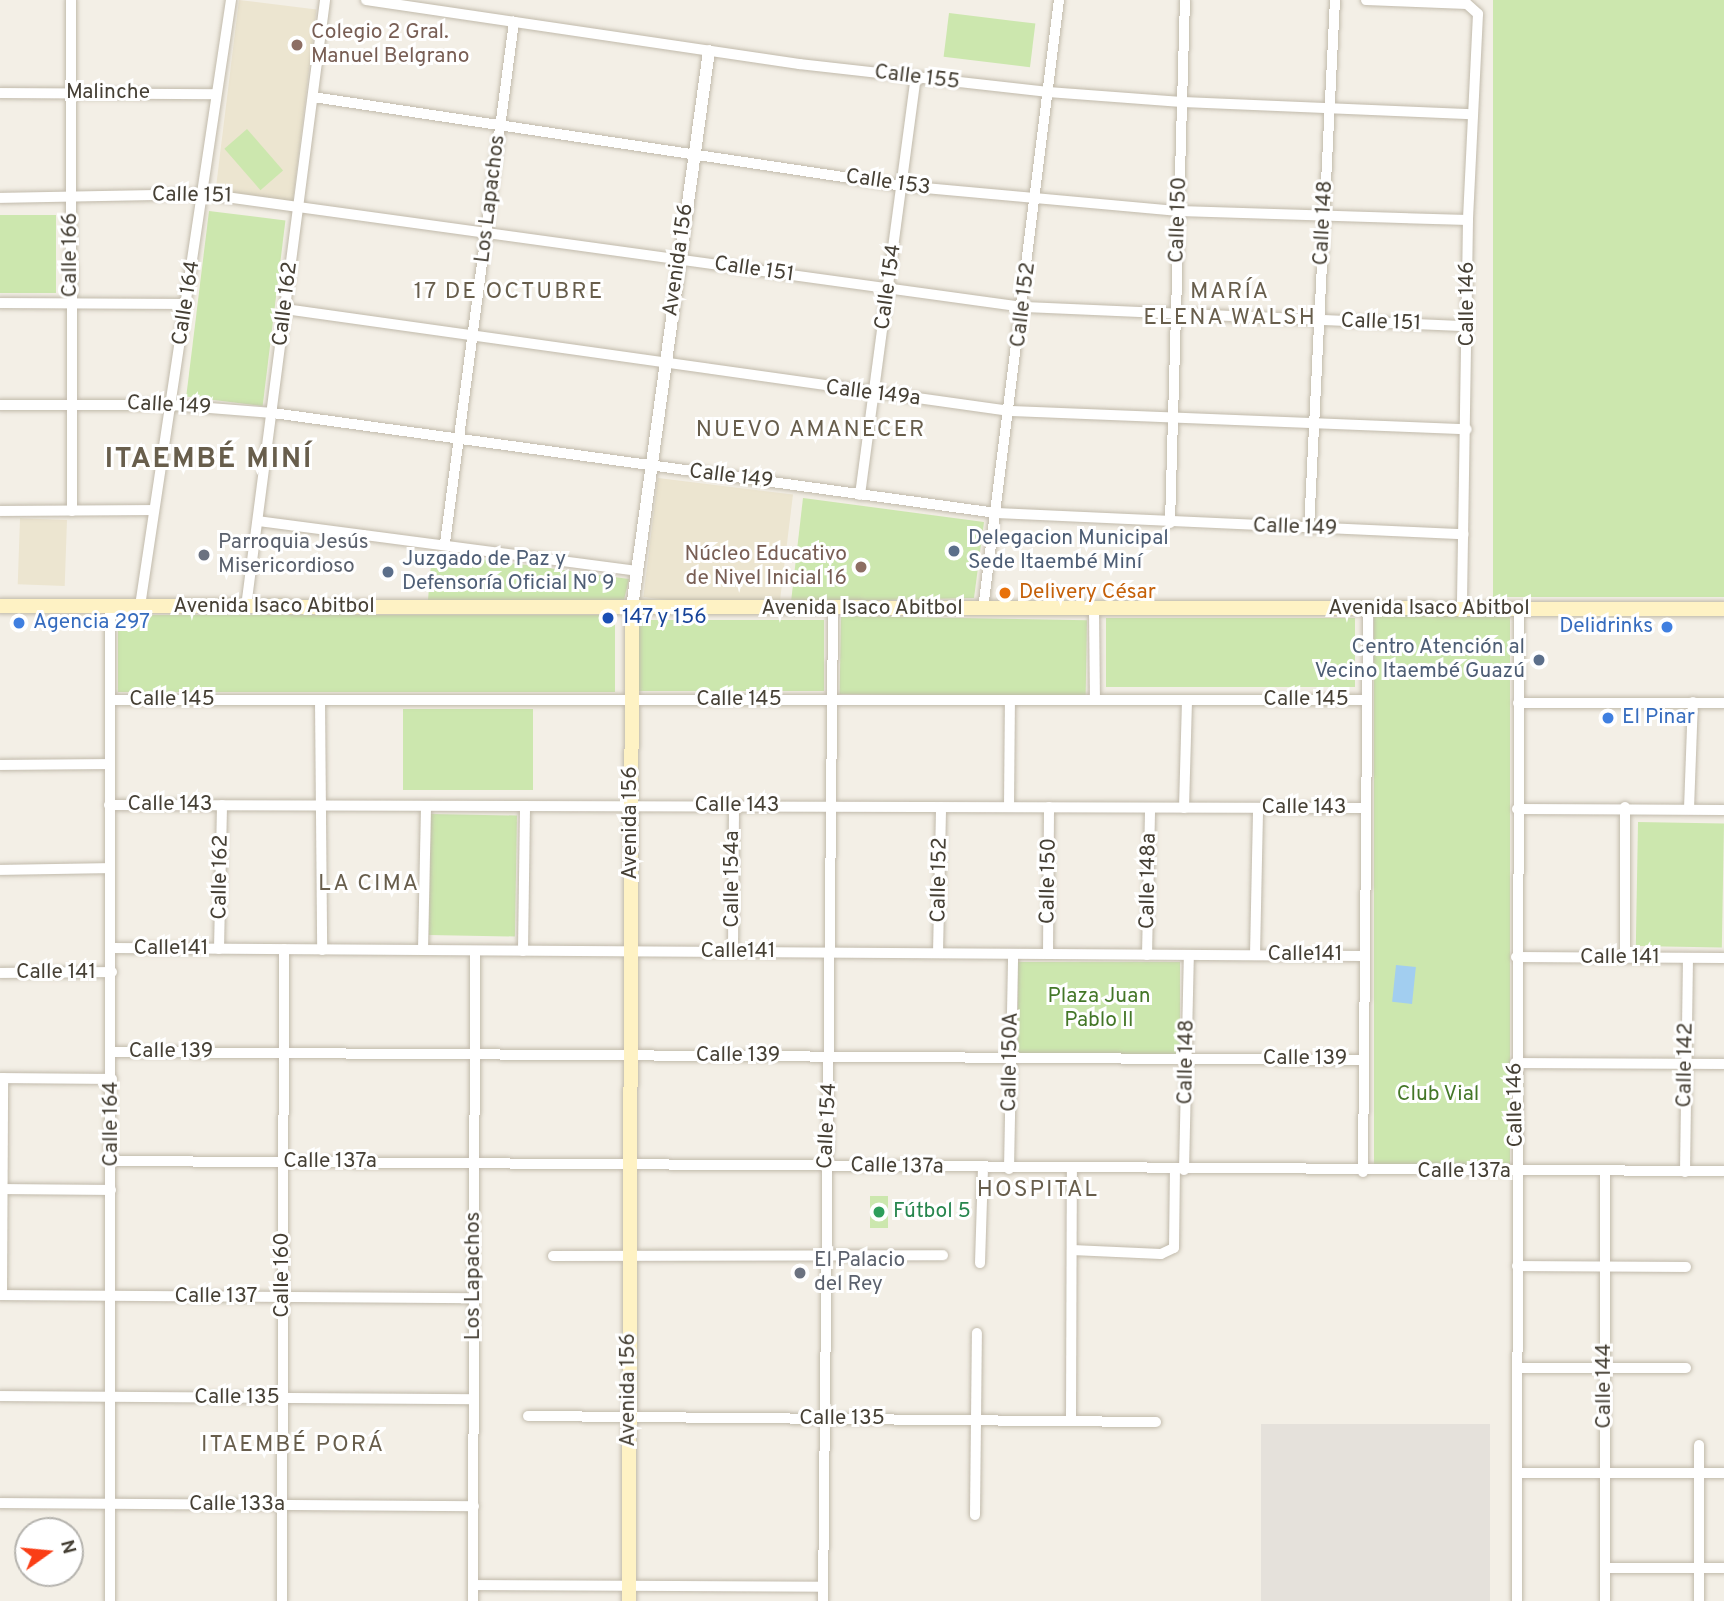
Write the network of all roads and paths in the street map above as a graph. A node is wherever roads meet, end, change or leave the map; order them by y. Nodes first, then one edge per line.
1 (71, 0) edge
2 (230, 0) edge
3 (325, 0) edge
4 (366, 0) edge
5 (1059, 0) edge
6 (1185, 0) edge
7 (1335, 0) edge
8 (1366, 0) edge
9 (514, 22) junction
10 (709, 51) junction
11 (916, 78) junction
12 (71, 92) junction
13 (1048, 92) junction
14 (0, 93) edge
15 (216, 94) junction
16 (313, 97) junction
17 (1182, 102) junction
18 (1330, 107) junction
19 (1473, 114) junction
20 (500, 125) junction
21 (694, 155) junction
22 (903, 186) junction
23 (204, 194) junction
24 (72, 197) junction
25 (0, 198) edge
26 (1036, 200) junction
27 (299, 203) junction
28 (1179, 211) junction
29 (1325, 218) junction
30 (1468, 220) junction
31 (487, 230) junction
32 (679, 260) junction
33 (888, 289) junction
34 (0, 303) edge
35 (71, 303) junction
36 (187, 304) junction
37 (1024, 307) junction
38 (285, 309) junction
39 (1176, 316) junction
40 (1320, 321) junction
41 (1468, 326) junction
42 (473, 334) junction
43 (665, 366) junction
44 (874, 395) junction
45 (72, 403) junction
46 (0, 405) edge
47 (172, 405) junction
48 (1010, 411) junction
49 (273, 413) junction
50 (1173, 419) junction
51 (1315, 424) junction
52 (1467, 429) junction
53 (458, 440) junction
54 (650, 467) junction
55 (860, 495) junction
56 (154, 510) junction
57 (0, 511) edge
58 (72, 511) junction
59 (996, 513) junction
60 (258, 521) junction
61 (1170, 523) junction
62 (1310, 529) junction
63 (1464, 534) junction
64 (445, 543) junction
65 (636, 571) junction
66 (0, 606) edge
67 (110, 606) junction
68 (140, 606) junction
69 (247, 607) junction
70 (632, 608) junction
71 (833, 608) junction
72 (983, 608) junction
73 (1094, 609) junction
74 (1368, 609) junction
75 (1462, 609) junction
76 (1519, 609) junction
77 (1724, 609) edge
78 (110, 699) junction
79 (320, 700) junction
80 (632, 700) junction
81 (832, 700) junction
82 (1010, 700) junction
83 (1095, 700) junction
84 (1187, 700) junction
85 (1367, 700) junction
86 (1518, 702) junction
87 (1693, 702) junction
88 (1724, 703) edge
89 (109, 764) junction
90 (0, 765) edge
91 (109, 805) junction
92 (222, 805) junction
93 (322, 805) junction
94 (426, 806) junction
95 (525, 806) junction
96 (631, 806) junction
97 (734, 806) junction
98 (833, 807) junction
99 (941, 807) junction
100 (1009, 807) junction
101 (1049, 807) junction
102 (1625, 807) junction
103 (1150, 808) junction
104 (1184, 808) junction
105 (1258, 808) junction
106 (1366, 808) junction
107 (1517, 809) junction
108 (1689, 809) junction
109 (1724, 810) edge
110 (110, 868) junction
111 (0, 870) edge
112 (111, 948) junction
113 (219, 949) junction
114 (284, 949) junction
115 (322, 950) junction
116 (423, 950) junction
117 (475, 951) junction
118 (523, 951) junction
119 (631, 951) junction
120 (733, 952) junction
121 (831, 953) junction
122 (938, 953) junction
123 (1013, 954) junction
124 (1048, 954) junction
125 (1147, 955) junction
126 (1189, 955) junction
127 (1255, 955) junction
128 (1365, 956) junction
129 (1516, 957) junction
130 (1625, 958) junction
131 (1688, 958) junction
132 (1724, 958) edge
133 (112, 972) junction
134 (0, 974) edge
135 (112, 1052) junction
136 (284, 1053) junction
137 (475, 1054) junction
138 (631, 1055) junction
139 (831, 1056) junction
140 (1011, 1058) junction
141 (1187, 1059) junction
142 (1364, 1060) junction
143 (1515, 1063) junction
144 (1686, 1064) junction
145 (1724, 1064) edge
146 (1, 1079) edge
147 (112, 1079) junction
148 (111, 1161) junction
149 (284, 1162) junction
150 (475, 1163) junction
151 (630, 1164) junction
152 (827, 1165) junction
153 (983, 1169) junction
154 (1009, 1170) junction
155 (1072, 1170) junction
156 (1180, 1170) junction
157 (1724, 1171) edge
158 (1363, 1172) junction
159 (1517, 1172) junction
160 (1605, 1172) junction
161 (1685, 1172) junction
162 (2, 1189) junction
163 (111, 1190) junction
164 (1072, 1250) junction
165 (943, 1255) dead end
166 (553, 1256) dead end
167 (824, 1256) junction
168 (630, 1257) junction
169 (980, 1263) dead end
170 (1517, 1266) junction
171 (1605, 1266) junction
172 (1686, 1266) dead end
173 (1, 1295) edge
174 (111, 1296) junction
175 (283, 1297) junction
176 (474, 1298) junction
177 (977, 1333) dead end
178 (1517, 1368) junction
179 (1605, 1368) junction
180 (1686, 1368) dead end
181 (0, 1396) edge
182 (111, 1397) junction
183 (283, 1398) junction
184 (474, 1399) junction
185 (528, 1416) dead end
186 (629, 1417) junction
187 (823, 1419) junction
188 (978, 1420) junction
189 (1071, 1421) junction
190 (1156, 1422) dead end
191 (1699, 1445) dead end
192 (1517, 1473) junction
193 (1605, 1473) junction
194 (1699, 1473) junction
195 (1724, 1473) edge
196 (0, 1503) edge
197 (110, 1504) junction
198 (283, 1505) junction
199 (474, 1506) junction
200 (975, 1515) dead end
201 (1605, 1568) junction
202 (1699, 1568) junction
203 (1724, 1568) edge
204 (473, 1585) junction
205 (823, 1587) junction
206 (629, 1594) edge
207 (110, 1601) edge
208 (282, 1601) edge
209 (473, 1601) edge
210 (823, 1601) edge
211 (1517, 1601) edge
212 (1605, 1601) edge
213 (1699, 1601) edge

1 - 12 street, Calle 166
2 - 15 street, Calle 164
3 - 16 street, Calle 162
4 - 9 street, Calle 155
5 - 13 street, Calle 152
6 - 17 street, Calle 150
7 - 18 street, Calle 148
8 - 19 street, Calle 146
9 - 10 street, Calle 155
9 - 20 street, Los Lapachos
10 - 11 street, Calle 155
10 - 21 street, Avenida 156
11 - 13 street, Calle 155
11 - 22 street, Calle 154
12 - 14 street, Malinche
12 - 15 street, Malinche
12 - 24 street, Calle 166
13 - 17 street, Calle 155
13 - 26 street, Calle 152
15 - 23 street, Calle 164
16 - 20 street, Calle 153
16 - 27 street, Calle 162
17 - 18 street, Calle 155
17 - 28 street, Calle 150
18 - 19 street, Calle 155
18 - 29 street, Calle 148
19 - 30 street, Calle 146
20 - 21 street, Calle 153
20 - 31 street, Los Lapachos
21 - 22 street, Calle 153
21 - 32 street, Avenida 156
22 - 26 street, Calle 153
22 - 33 street, Calle 154
23 - 24 street, Calle 151
23 - 27 street, Calle 151
23 - 36 street, Calle 164
24 - 25 street, Calle 151
24 - 35 street, Calle 166
26 - 28 street, Calle 153
26 - 37 street, Calle 152
27 - 31 street, Calle 151
27 - 38 street, Calle 162
28 - 29 street, Calle 153
28 - 39 street, Calle 150
29 - 30 street, Calle 153
29 - 40 street, Calle 148
30 - 41 street, Calle 146
31 - 32 street, Calle 151
31 - 42 street, Los Lapachos
32 - 33 street, Calle 151
32 - 43 street, Avenida 156
33 - 37 street, Calle 151
33 - 44 street, Calle 154
34 - 35 street
35 - 36 street
35 - 45 street, Calle 166
36 - 47 street, Calle 164
37 - 39 street, Calle 151
37 - 48 street, Calle 152
38 - 42 street, Calle 149a
38 - 49 street, Calle 162
39 - 40 street, Calle 151
39 - 50 street, Calle 150
40 - 41 street, Calle 151
40 - 51 street, Calle 148
41 - 52 street, Calle 146
42 - 43 street, Calle 149a
42 - 53 street, Los Lapachos
43 - 44 street, Calle 149a
43 - 54 street, Avenida 156
44 - 48 street, Calle 149a
44 - 55 street, Calle 154
45 - 46 street, Calle 149
45 - 47 street, Calle 149
45 - 58 street, Calle 166
47 - 49 street, Calle 149
47 - 56 street, Calle 164
48 - 50 street, Calle 149a
48 - 59 street, Calle 152
49 - 53 street, Calle 149
49 - 60 street, Calle 162
50 - 51 street, Calle 149a
50 - 61 street, Calle 150
51 - 52 street, Calle 149a
51 - 62 street, Calle 148
52 - 63 street, Calle 146
53 - 54 street, Calle 149
53 - 64 street, Los Lapachos
54 - 55 street, Calle 149
54 - 65 street, Avenida 156
55 - 59 street, Calle 149
56 - 58 street
56 - 68 street, Calle 164
57 - 58 street
59 - 61 street, Calle 149
59 - 72 street, Calle 152
60 - 64 street
60 - 69 street, Calle 162
61 - 62 street, Calle 149
62 - 63 street, Calle 149
63 - 75 street, Calle 146
64 - 65 street
65 - 70 street, Avenida 156
66 - 67 main road, Avenida Isaco Abitbol
67 - 68 main road, Avenida Isaco Abitbol
67 - 78 street, Calle 164
68 - 69 main road, Avenida Isaco Abitbol
69 - 70 main road, Avenida Isaco Abitbol
70 - 71 main road, Avenida Isaco Abitbol
70 - 80 main road, Avenida 156
71 - 72 main road, Avenida Isaco Abitbol
71 - 81 street, Calle 154
72 - 73 main road, Avenida Isaco Abitbol
73 - 74 main road, Avenida Isaco Abitbol
73 - 83 street
74 - 75 main road, Avenida Isaco Abitbol
74 - 85 street
75 - 76 main road, Avenida Isaco Abitbol
76 - 77 main road, Avenida Isaco Abitbol
76 - 86 street, Calle 146
78 - 79 street, Calle 145
78 - 89 street, Calle 164
79 - 80 street, Calle 145
79 - 93 street
80 - 81 street, Calle 145
80 - 96 main road, Avenida 156
81 - 82 street, Calle 145
81 - 98 street, Calle 154
82 - 83 street, Calle 145
82 - 100 street
83 - 84 street, Calle 145
84 - 85 street, Calle 145
84 - 104 street
85 - 106 street
86 - 87 street
86 - 107 street, Calle 146
87 - 88 street
87 - 108 street
89 - 90 street
89 - 91 street, Calle 164
91 - 92 street, Calle 143
91 - 110 street, Calle 164
92 - 93 street, Calle 143
92 - 113 street, Calle 162
93 - 94 street, Calle 143
93 - 115 street
94 - 95 street, Calle 143
94 - 116 street
95 - 96 street, Calle 143
95 - 118 street
96 - 97 street, Calle 143
96 - 119 main road, Avenida 156
97 - 98 street, Calle 143
97 - 120 street, Calle 154a
98 - 99 street, Calle 143
98 - 121 street, Calle 154
99 - 100 street, Calle 143
99 - 122 street, Calle 152
100 - 101 street, Calle 143
101 - 103 street, Calle 143
101 - 124 street, Calle 150
102 - 107 street
102 - 108 street
102 - 130 street
103 - 104 street, Calle 143
103 - 125 street, Calle 148a
104 - 105 street, Calle 143
105 - 106 street, Calle 143
105 - 127 street
106 - 128 street
107 - 129 street, Calle 146
108 - 109 street
110 - 111 street
110 - 112 street, Calle 164
112 - 113 street, Calle141
112 - 133 street, Calle 164
113 - 114 street, Calle141
114 - 115 street, Calle141
114 - 136 street, Calle 160
115 - 116 street, Calle141
116 - 117 street, Calle141
117 - 118 street, Calle141
117 - 137 street, Los Lapachos
118 - 119 street, Calle141
119 - 120 street, Calle141
119 - 138 main road, Avenida 156
120 - 121 street, Calle141
121 - 122 street, Calle141
121 - 139 street, Calle 154
122 - 123 street, Calle141
123 - 124 street, Calle141
123 - 140 street, Calle 150A
124 - 125 street, Calle141
125 - 126 street, Calle141
126 - 127 street, Calle141
126 - 141 street, Calle 148
127 - 128 street, Calle141
128 - 142 street
129 - 130 street, Calle 141
129 - 143 street, Calle 146
130 - 131 street, Calle 141
131 - 132 street, Calle 141
131 - 144 street, Calle 142
133 - 134 street, Calle 141
133 - 135 street, Calle 164
135 - 136 street, Calle 139
135 - 147 street, Calle 164
136 - 137 street, Calle 139
136 - 149 street, Calle 160
137 - 138 street, Calle 139
137 - 150 street, Los Lapachos
138 - 139 street, Calle 139
138 - 151 main road, Avenida 156
139 - 140 street, Calle 139
139 - 152 street, Calle 154
140 - 141 street, Calle 139
140 - 154 street, Calle 150A
141 - 142 street, Calle 139
141 - 156 street, Calle 148
142 - 158 street
143 - 144 street
143 - 159 street, Calle 146
144 - 145 street
144 - 161 street, Calle 142
146 - 147 street, Calle 139
146 - 162 street
147 - 148 street, Calle 164
148 - 149 street, Calle 137a
148 - 163 street, Calle 164
149 - 150 street, Calle 137a
149 - 175 street, Calle 160
150 - 151 street, Calle 137a
150 - 176 street, Los Lapachos
151 - 152 street, Calle 137a
151 - 168 main road, Avenida 156
152 - 153 street, Calle 137a
152 - 167 street, Calle 154
153 - 154 street, Calle 137a
153 - 169 street
154 - 155 street, Calle 137a
155 - 156 street, Calle 137a
155 - 164 street
156 - 158 street, Calle 137a
156 - 164 street, Calle 148
157 - 161 street, Calle 137a
158 - 159 street, Calle 137a
159 - 160 street, Calle 137a
159 - 170 street, Calle 146
160 - 161 street, Calle 137a
160 - 171 street, Calle 144
162 - 163 street
162 - 173 street
163 - 174 street, Calle 164
164 - 189 street
165 - 167 street
166 - 168 street
167 - 168 street
167 - 187 street, Calle 154
168 - 186 main road, Avenida 156
170 - 171 street
170 - 178 street, Calle 146
171 - 172 street
171 - 179 street, Calle 144
173 - 174 street, Calle 137
174 - 175 street, Calle 137
174 - 182 street, Calle 164
175 - 176 street, Calle 137
175 - 183 street, Calle 160
176 - 184 street, Los Lapachos
177 - 188 street
178 - 179 street
178 - 192 street, Calle 146
179 - 180 street
179 - 193 street, Calle 144
181 - 182 street, Calle 135
182 - 183 street, Calle 135
182 - 197 street, Calle 164
183 - 184 street, Calle 135
183 - 198 street, Calle 160
184 - 199 street, Los Lapachos
185 - 186 street, Calle 135
186 - 187 street, Calle 135
186 - 206 main road, Avenida 156
187 - 188 street, Calle 135
187 - 205 street, Calle 154
188 - 189 street, Calle 135
188 - 200 street
189 - 190 street, Calle 135
191 - 194 street
192 - 193 street
192 - 211 street, Calle 146
193 - 194 street
193 - 201 street, Calle 144
194 - 195 street
194 - 202 street
196 - 197 street, Calle 133a
197 - 198 street, Calle 133a
197 - 207 street, Calle 164
198 - 199 street, Calle 133a
198 - 208 street, Calle 160
199 - 204 street, Los Lapachos
201 - 202 street
201 - 212 street, Calle 144
202 - 203 street
202 - 213 street
204 - 206 street
204 - 209 street, Los Lapachos
205 - 206 street
205 - 210 street, Calle 154

